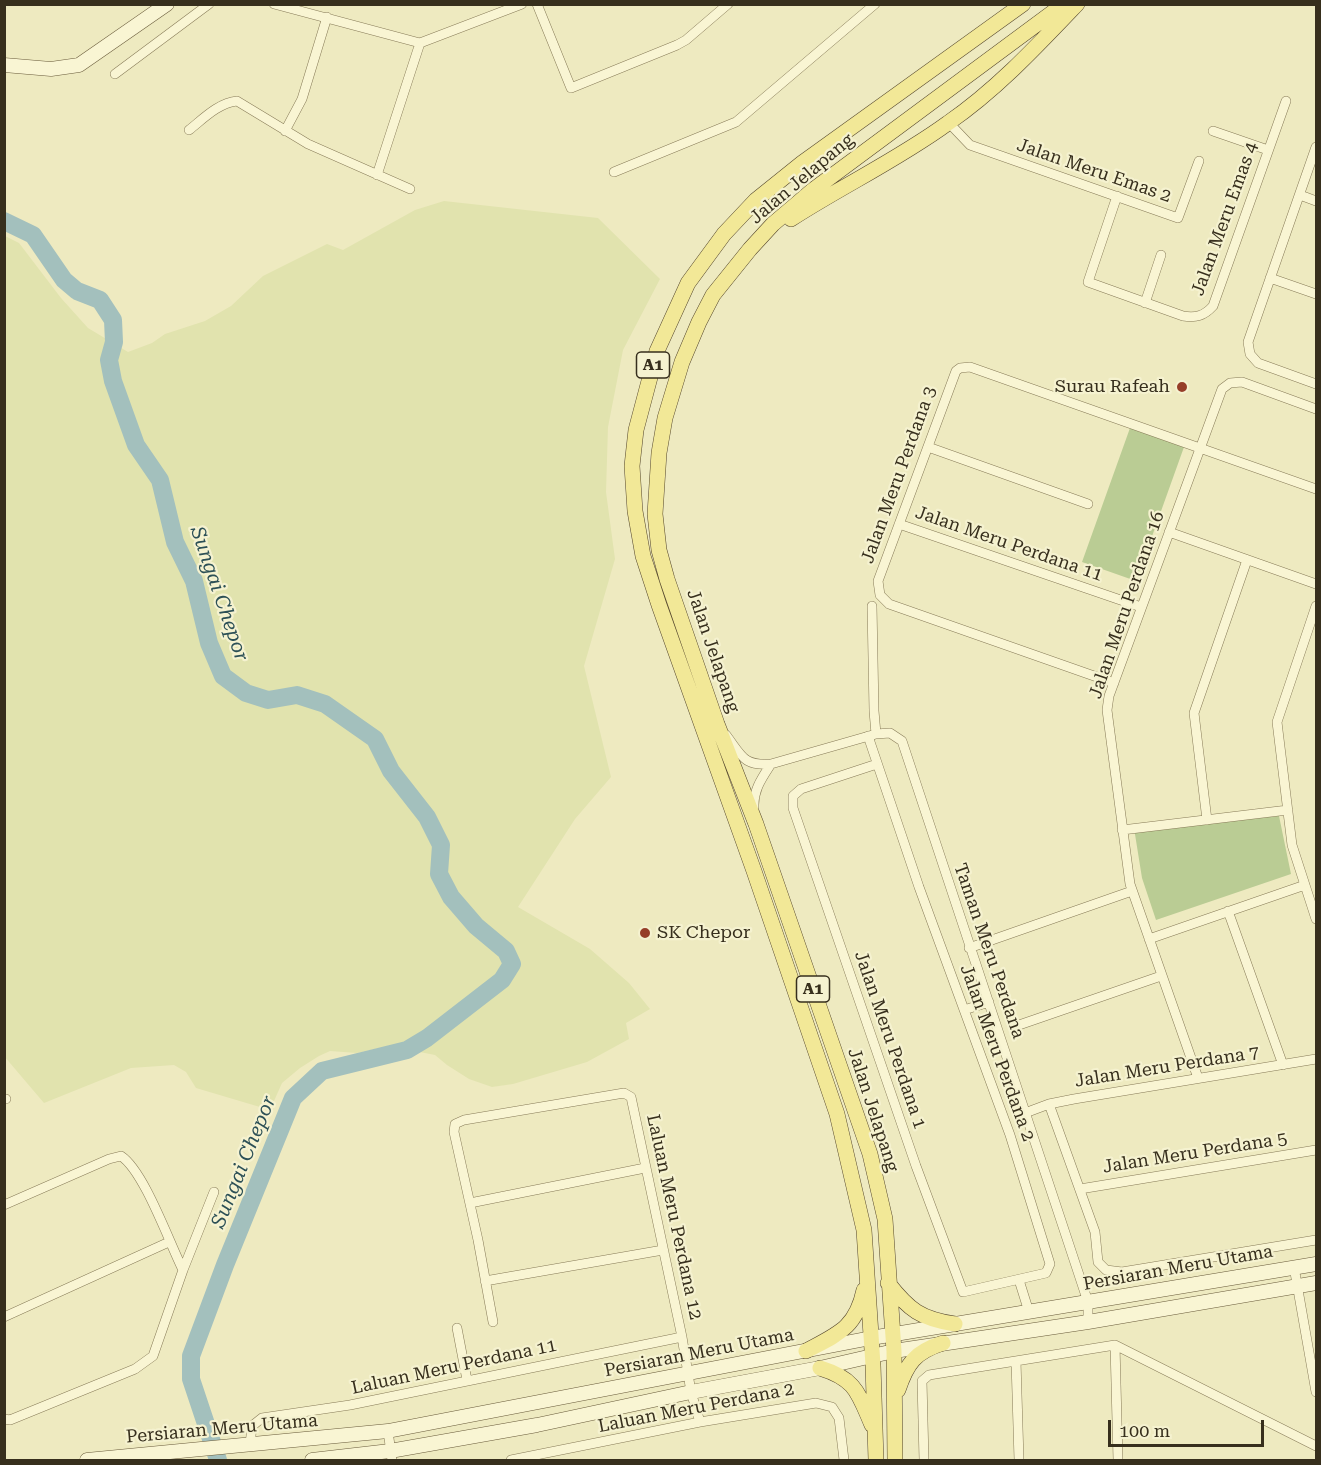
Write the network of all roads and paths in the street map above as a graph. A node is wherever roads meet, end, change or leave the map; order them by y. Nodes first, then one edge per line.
1 (167, 4) edge
2 (209, 4) edge
3 (274, 4) edge
4 (522, 4) edge
5 (537, 4) edge
6 (728, 4) edge
7 (875, 4) edge
8 (1023, 4) edge
9 (1064, 4) edge
10 (1077, 4) edge
11 (327, 17) junction
12 (420, 43) junction
13 (4, 65) edge
14 (115, 74) dead end
15 (1286, 101) dead end
16 (950, 123) junction
17 (189, 130) dead end
18 (285, 131) junction
19 (1213, 131) dead end
20 (1317, 147) edge
21 (1268, 150) junction
22 (1200, 161) dead end
23 (614, 172) dead end
24 (377, 175) junction
25 (410, 189) dead end
26 (1300, 195) junction
27 (1117, 196) junction
28 (1317, 201) edge
29 (750, 249) junction
30 (1161, 255) dead end
31 (1270, 278) junction
32 (1317, 294) edge
33 (1145, 303) junction
34 (1317, 384) edge
35 (1317, 409) edge
36 (928, 447) junction
37 (1201, 448) junction
38 (1317, 489) edge
39 (1088, 504) dead end
40 (899, 524) junction
41 (1169, 532) junction
42 (1247, 560) junction
43 (1317, 584) edge
44 (872, 606) dead end
45 (1317, 606) edge
46 (1142, 607) junction
47 (1114, 683) junction
48 (717, 724) junction
49 (872, 735) junction
50 (771, 764) junction
51 (877, 764) junction
52 (1288, 810) junction
53 (1207, 820) junction
54 (756, 824) junction
55 (1122, 830) junction
56 (1305, 885) junction
57 (1132, 891) junction
58 (1228, 911) junction
59 (1317, 919) edge
60 (1149, 939) junction
61 (969, 948) junction
62 (1161, 976) junction
63 (989, 1002) junction
64 (964, 1010) junction
65 (1019, 1025) dead end
66 (1317, 1059) edge
67 (1283, 1065) junction
68 (1198, 1078) junction
69 (1049, 1104) junction
70 (1025, 1113) junction
71 (1317, 1150) edge
72 (645, 1168) junction
73 (1080, 1189) junction
74 (214, 1192) dead end
75 (470, 1203) junction
76 (4, 1205) edge
77 (1317, 1240) edge
78 (170, 1242) junction
79 (663, 1250) junction
80 (1317, 1264) edge
81 (1294, 1267) junction
82 (183, 1270) junction
83 (867, 1277) junction
84 (1019, 1280) junction
85 (486, 1281) junction
86 (888, 1283) junction
87 (1317, 1283) edge
88 (1298, 1287) junction
89 (963, 1292) joint
90 (1088, 1302) junction
91 (1029, 1312) junction
92 (4, 1317) edge
93 (493, 1322) dead end
94 (1088, 1322) junction
95 (955, 1324) junction
96 (458, 1328) dead end
97 (682, 1337) junction
98 (871, 1338) junction
99 (893, 1343) junction
100 (943, 1343) junction
101 (1115, 1345) junction
102 (806, 1351) junction
103 (872, 1355) junction
104 (1016, 1361) junction
105 (820, 1368) junction
106 (688, 1372) junction
107 (467, 1380) junction
108 (692, 1392) junction
109 (1317, 1392) edge
110 (894, 1403) junction
111 (7, 1420) edge
112 (700, 1422) junction
113 (388, 1431) junction
114 (875, 1433) junction
115 (245, 1445) junction
116 (1317, 1446) edge
117 (391, 1456) edge
118 (87, 1461) edge
119 (312, 1461) edge
120 (511, 1461) edge
121 (844, 1461) edge
122 (876, 1461) edge
123 (895, 1461) edge
124 (924, 1461) edge
125 (1019, 1461) edge
126 (1118, 1461) edge

1 - 13 street
2 - 14 street
3 - 11 street
4 - 12 street
5 - 6 street
7 - 23 street
8 - 83 main road, Jalan Jelapang / A1
9 - 29 main road, Jalan Jelapang / A1
10 - 16 main road
11 - 12 street
11 - 18 street
12 - 24 street
15 - 21 street, Jalan Meru Emas 4
16 - 27 street, Jalan Meru Emas 2
16 - 29 main road
17 - 18 street
18 - 24 street
19 - 21 street
20 - 26 street
21 - 33 street, Jalan Meru Emas 4
22 - 27 street, Jalan Meru Emas 2
24 - 25 street
26 - 28 street
26 - 31 street
27 - 33 street, Jalan Meru Emas 4
29 - 48 main road, Jalan Jelapang / A1
30 - 33 street
31 - 32 street
31 - 34 street
35 - 37 street, Jalan Meru Perdana 16
36 - 37 street, Jalan Meru Perdana 3
36 - 39 street
36 - 40 street, Jalan Meru Perdana 3
37 - 38 street
37 - 41 street, Jalan Meru Perdana 16
40 - 46 street, Jalan Meru Perdana 11
40 - 47 street, Jalan Meru Perdana 3
41 - 42 street
41 - 46 street, Jalan Meru Perdana 16
42 - 43 street
42 - 53 street
44 - 49 street, Jalan Meru Perdana 2
45 - 52 street
46 - 47 street, Jalan Meru Perdana 16
47 - 55 street, Jalan Meru Perdana 16
48 - 50 street
48 - 54 main road, Jalan Jelapang / A1
49 - 50 street
49 - 51 street, Jalan Meru Perdana 2
49 - 61 street, Taman Meru Perdana
50 - 54 street
51 - 64 street, Jalan Meru Perdana 2
51 - 89 street, Jalan Meru Perdana 1
52 - 53 street
52 - 56 street
53 - 55 street
54 - 86 main road, Jalan Jelapang / A1
55 - 57 street, Jalan Meru Perdana 16
56 - 58 street
56 - 59 street
57 - 60 street, Jalan Meru Perdana 16
57 - 61 street
58 - 60 street
58 - 67 street
60 - 62 street, Jalan Meru Perdana 16
61 - 63 street, Taman Meru Perdana
62 - 65 street
62 - 68 street, Jalan Meru Perdana 16
63 - 64 street
63 - 70 street, Taman Meru Perdana
64 - 84 street, Jalan Meru Perdana 2
66 - 67 street, Jalan Meru Perdana 7
67 - 68 street, Jalan Meru Perdana 7
68 - 69 street, Jalan Meru Perdana 7
69 - 70 street, Jalan Meru Perdana 7
69 - 73 street
70 - 90 street, Taman Meru Perdana
71 - 73 street, Jalan Meru Perdana 5
72 - 75 street
72 - 75 street, Laluan Meru Perdana 12
72 - 79 street, Laluan Meru Perdana 12
73 - 77 street
74 - 82 street
75 - 85 street
76 - 78 street
78 - 82 street
78 - 92 street
79 - 85 street
79 - 97 street, Laluan Meru Perdana 12
80 - 81 street, Persiaran Meru Utama
81 - 88 street
81 - 90 street, Persiaran Meru Utama
82 - 111 street
83 - 98 main road, Jalan Jelapang / A1
83 - 102 main road
84 - 89 street, Jalan Meru Perdana 2
84 - 91 street
85 - 93 street
86 - 95 main road
86 - 99 main road, Jalan Jelapang / A1
87 - 88 street, Persiaran Meru Utama
88 - 94 street, Persiaran Meru Utama
88 - 109 street
90 - 91 street, Persiaran Meru Utama
90 - 94 street, Taman Meru Perdana
91 - 95 street, Persiaran Meru Utama
94 - 100 street, Persiaran Meru Utama
95 - 99 street, Persiaran Meru Utama
96 - 107 street
97 - 106 street, Laluan Meru Perdana 12
97 - 107 street, Laluan Meru Perdana 11
98 - 99 street, Persiaran Meru Utama
98 - 102 street, Persiaran Meru Utama
98 - 103 main road, Jalan Jelapang / A1
99 - 100 street, Persiaran Meru Utama
99 - 103 street, Persiaran Meru Utama
99 - 110 main road, Jalan Jelapang / A1
100 - 110 main road
101 - 104 street
101 - 116 street
101 - 126 street
102 - 106 street, Persiaran Meru Utama
103 - 105 street, Persiaran Meru Utama
103 - 114 main road, Jalan Jelapang / A1
104 - 124 street
104 - 125 street
105 - 108 street, Persiaran Meru Utama
105 - 114 main road
106 - 108 street, Laluan Meru Perdana 12
106 - 113 street, Persiaran Meru Utama
107 - 115 street, Laluan Meru Perdana 11
108 - 112 street, Laluan Meru Perdana 12
108 - 117 street, Persiaran Meru Utama
110 - 123 main road, Jalan Jelapang / A1
112 - 120 street, Laluan Meru Perdana 2
112 - 121 street, Laluan Meru Perdana 2
113 - 115 street, Persiaran Meru Utama
113 - 117 street
114 - 122 main road, Jalan Jelapang / A1
115 - 118 street, Persiaran Meru Utama
117 - 119 street, Persiaran Meru Utama

